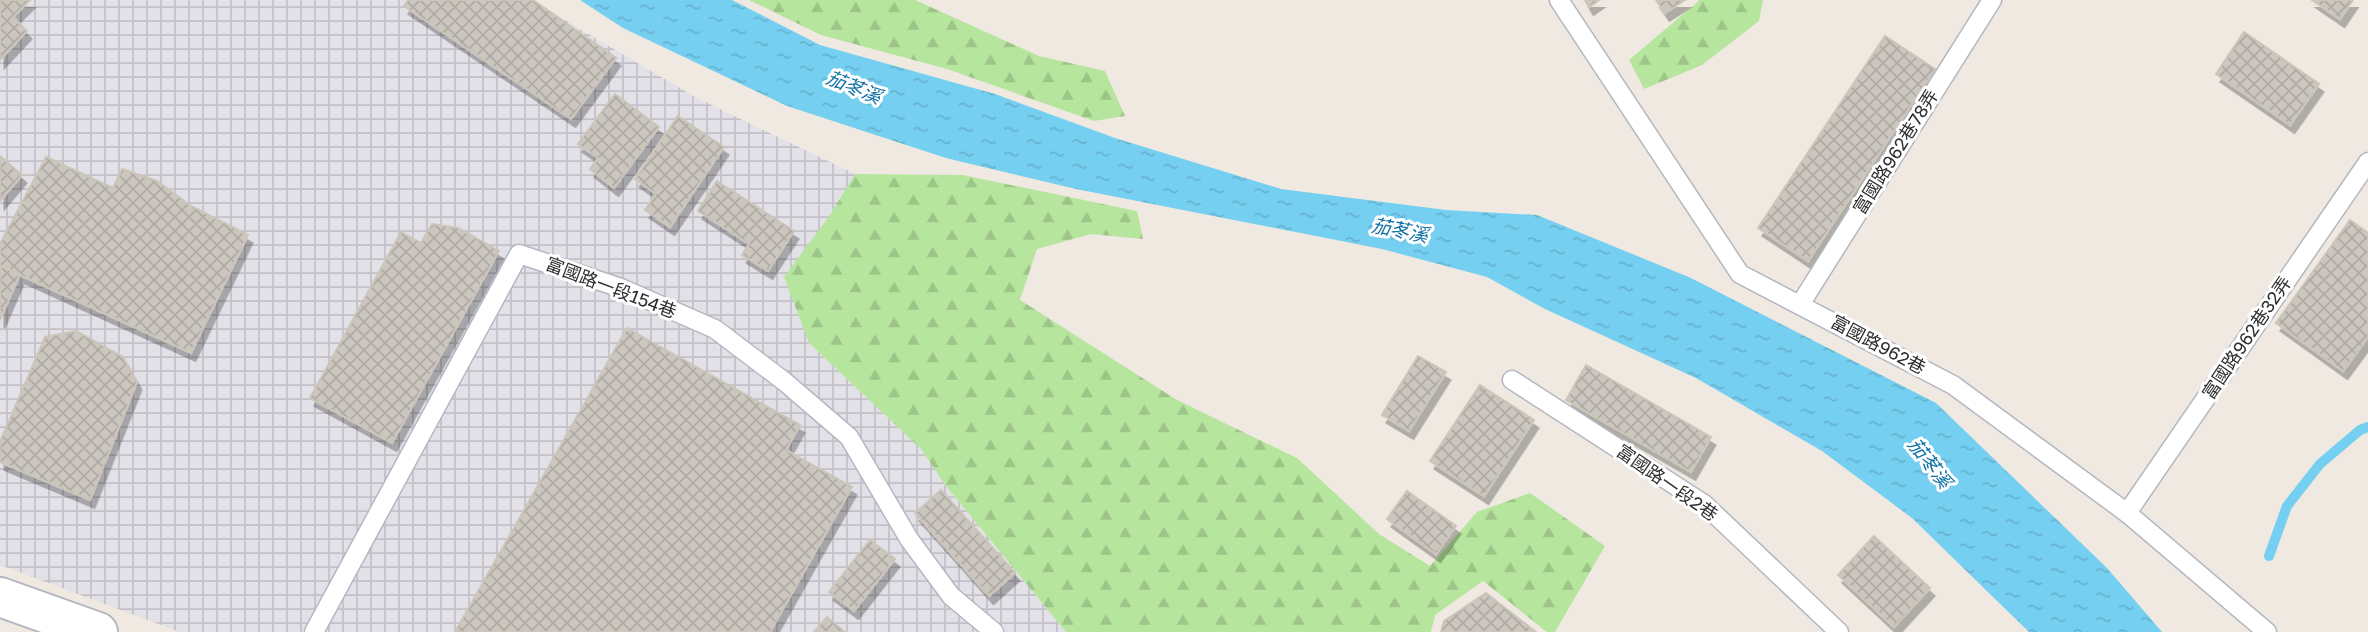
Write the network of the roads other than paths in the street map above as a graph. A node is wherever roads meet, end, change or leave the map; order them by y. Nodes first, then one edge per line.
1 (1559, 0) edge
2 (1992, 0) edge
3 (2368, 162) edge
4 (1801, 303) junction
5 (1512, 380) dead end
6 (2127, 513) junction
7 (0, 597) edge
8 (98, 632) edge
9 (314, 632) edge
10 (994, 632) edge
11 (1839, 632) edge
12 (2267, 632) edge

1 - 4 lane, 富國路962巷
2 - 4 lane, 富國路962巷78弄
3 - 6 lane, 富國路962巷32弄
4 - 6 lane, 富國路962巷
5 - 11 lane, 富國路一段2巷
6 - 12 lane, 富國路962巷
7 - 8 street
9 - 10 lane, 富國路一段154巷

